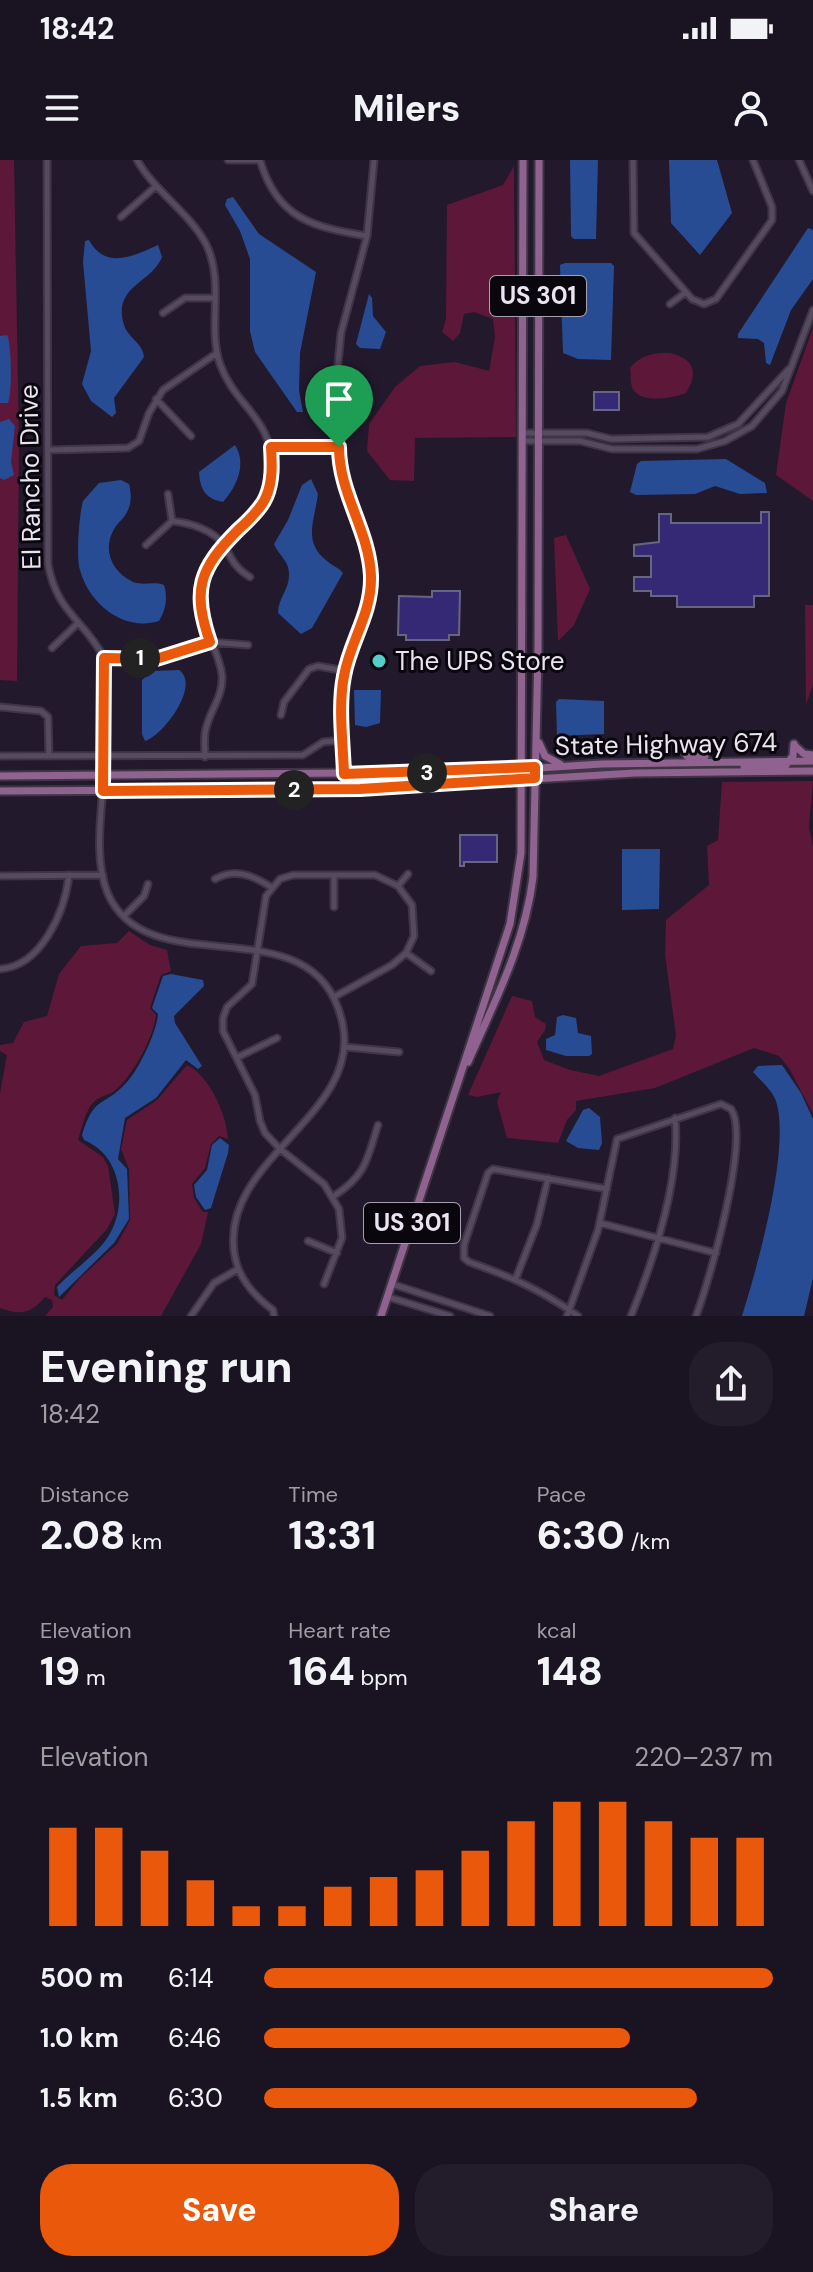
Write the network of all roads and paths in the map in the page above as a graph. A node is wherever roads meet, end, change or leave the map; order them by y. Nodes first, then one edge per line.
1 (47, 160) edge
2 (137, 160) edge
3 (228, 160) edge
4 (260, 160) edge
5 (374, 160) edge
6 (523, 160) edge
7 (539, 160) edge
8 (633, 160) edge
9 (753, 160) edge
10 (799, 160) edge
11 (156, 186) junction
12 (813, 191) edge
13 (121, 217) dead end
14 (367, 236) junction
15 (686, 292) junction
16 (215, 298) junction
17 (670, 304) dead end
18 (813, 310) edge
19 (163, 313) dead end
20 (217, 353) junction
21 (790, 368) junction
22 (156, 399) junction
23 (191, 436) dead end
24 (524, 437) junction
25 (538, 437) junction
26 (271, 447) junction
27 (339, 447) junction
28 (48, 450) junction
29 (168, 494) dead end
30 (172, 521) junction
31 (224, 544) junction
32 (146, 545) dead end
33 (250, 577) dead end
34 (77, 624) junction
35 (210, 642) junction
36 (248, 645) dead end
37 (52, 648) dead end
38 (104, 658) junction
39 (345, 671) junction
40 (0, 707) edge
41 (281, 715) dead end
42 (536, 736) junction
43 (343, 740) junction
44 (794, 744) junction
45 (0, 756) edge
46 (49, 756) junction
47 (105, 756) junction
48 (205, 757) junction
49 (813, 758) edge
50 (670, 761) junction
51 (746, 761) junction
52 (780, 761) junction
53 (790, 761) junction
54 (566, 766) junction
55 (535, 767) junction
56 (521, 769) junction
57 (813, 771) edge
58 (702, 772) junction
59 (344, 774) junction
60 (104, 775) junction
61 (0, 776) edge
62 (535, 778) junction
63 (521, 779) junction
64 (496, 781) junction
65 (260, 790) junction
66 (0, 791) edge
67 (103, 791) junction
68 (521, 807) junction
69 (408, 874) dead end
70 (69, 875) junction
71 (103, 875) junction
72 (334, 875) junction
73 (0, 876) edge
74 (215, 879) dead end
75 (148, 884) dead end
76 (398, 886) junction
77 (271, 887) junction
78 (334, 907) dead end
79 (124, 916) junction
80 (258, 951) junction
81 (406, 953) junction
82 (0, 969) edge
83 (431, 971) dead end
84 (334, 997) junction
85 (277, 1038) dead end
86 (345, 1047) junction
87 (399, 1052) dead end
88 (238, 1057) junction
89 (456, 1090) junction
90 (675, 1118) junction
91 (378, 1125) dead end
92 (280, 1149) junction
93 (548, 1178) junction
94 (607, 1189) junction
95 (334, 1196) junction
96 (600, 1223) junction
97 (658, 1237) junction
98 (308, 1241) dead end
99 (337, 1253) junction
100 (716, 1253) junction
101 (238, 1269) junction
102 (516, 1278) junction
103 (324, 1284) dead end
104 (392, 1284) junction
105 (388, 1297) junction
106 (567, 1312) edge
107 (191, 1316) edge
108 (274, 1316) edge
109 (381, 1316) edge
110 (450, 1316) edge
111 (490, 1316) edge
112 (560, 1316) edge
113 (578, 1316) edge
114 (631, 1316) edge
115 (696, 1316) edge

1 - 28 street, El Rancho Drive
2 - 11 street
3 - 4 street
4 - 14 street
5 - 14 street
6 - 24 main road, US 301 / US 301
7 - 25 main road, US 301
8 - 15 street
9 - 15 street
10 - 12 street
11 - 13 street
11 - 16 street
14 - 27 street
15 - 17 street
16 - 19 street
16 - 20 street
18 - 21 street
20 - 22 street
20 - 26 street
21 - 25 street
21 - 25 street
22 - 23 street
22 - 28 street
24 - 25 street
24 - 56 main road, US 301
25 - 42 main road, US 301
26 - 27 street
26 - 31 street
27 - 39 street
28 - 34 street, El Rancho Drive
29 - 30 street
30 - 31 street
30 - 32 street
31 - 33 street
31 - 35 street
34 - 37 street
34 - 38 street, El Rancho Drive
35 - 36 street
35 - 38 street
35 - 48 street
38 - 47 street
39 - 41 street
39 - 43 street
40 - 46 street
42 - 54 main road
42 - 55 main road, US 301
43 - 48 street
43 - 59 street
44 - 49 main road
44 - 52 main road
44 - 53 main road
45 - 46 street
46 - 47 street
47 - 48 street
47 - 60 street
49 - 53 main road, State Highway 674
50 - 51 main road, State Highway 674
50 - 51 main road
50 - 54 main road, State Highway 674
51 - 52 main road, State Highway 674
52 - 53 main road, State Highway 674
53 - 58 main road
54 - 55 main road, State Highway 674
55 - 56 main road, State Highway 674
55 - 62 main road, US 301
56 - 59 main road, State Highway 674
56 - 63 main road, US 301
57 - 58 main road, State Highway 674
58 - 62 main road, State Highway 674
59 - 60 main road, State Highway 674
59 - 65 main road
60 - 61 main road, State Highway 674
60 - 67 street
62 - 63 main road, State Highway 674
62 - 89 main road, US 301
63 - 64 main road, State Highway 674
63 - 68 main road, US 301
64 - 65 main road, State Highway 674
64 - 68 main road
65 - 67 main road
66 - 67 main road
67 - 71 street
68 - 89 main road, US 301
69 - 76 street
70 - 71 street
70 - 73 street
70 - 82 street
71 - 79 street
72 - 76 street
72 - 77 street
72 - 78 street
74 - 77 street
75 - 79 street
76 - 81 street
77 - 80 street
79 - 80 street
80 - 84 street
80 - 88 street
81 - 83 street
81 - 84 street
84 - 86 street
85 - 88 street
86 - 87 street
86 - 92 street
88 - 92 street
89 - 104 main road, US 301
90 - 94 street
90 - 97 street
90 - 100 street
91 - 95 street
92 - 95 street
92 - 101 street
93 - 94 street
93 - 102 street
93 - 102 street
94 - 96 street
95 - 99 street
96 - 97 street
96 - 106 street
97 - 100 street
97 - 114 street
98 - 99 street
99 - 103 street
100 - 115 street
101 - 107 street
101 - 108 street
102 - 106 street
104 - 105 main road, US 301
104 - 111 street
105 - 109 main road, US 301
105 - 110 street
106 - 112 street
106 - 113 street

